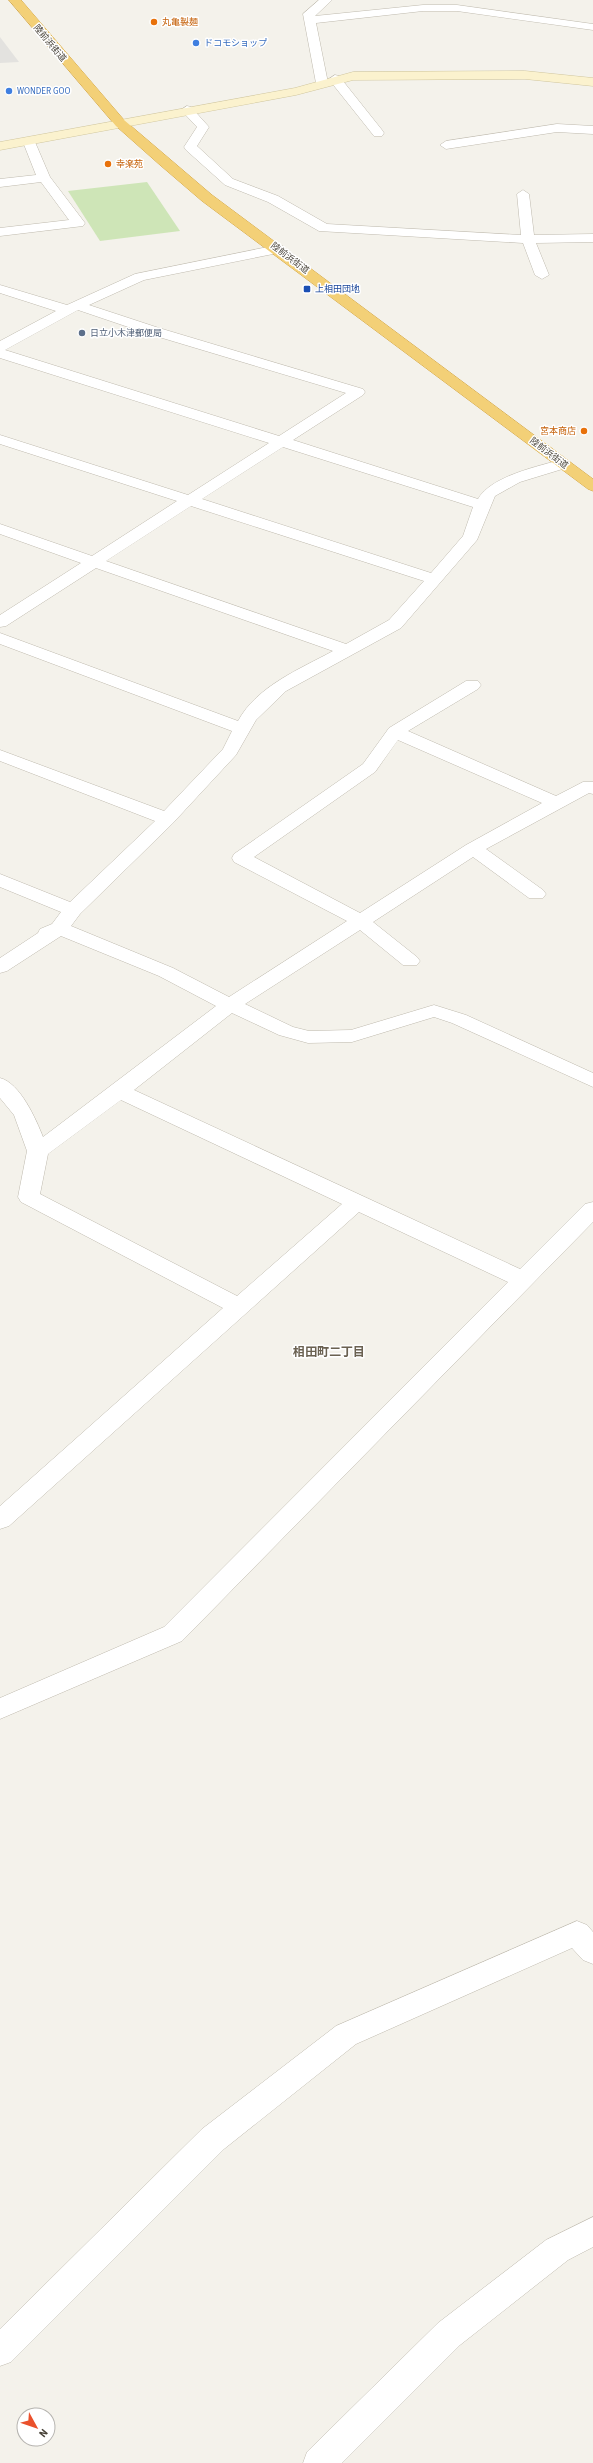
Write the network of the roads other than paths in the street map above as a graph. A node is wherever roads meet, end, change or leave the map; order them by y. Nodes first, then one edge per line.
1 (16, 0) edge
2 (326, 0) edge
3 (310, 20) junction
4 (590, 25) edge
5 (335, 79) junction
6 (593, 82) edge
7 (322, 83) junction
8 (186, 110) junction
9 (120, 123) junction
10 (593, 130) edge
11 (378, 133) dead end
12 (29, 142) junction
13 (446, 145) dead end
14 (0, 146) edge
15 (44, 178) junction
16 (0, 183) edge
17 (523, 194) dead end
18 (0, 232) edge
19 (593, 238) edge
20 (528, 239) junction
21 (278, 248) junction
22 (542, 275) dead end
23 (0, 289) edge
24 (72, 307) junction
25 (0, 347) edge
26 (0, 353) edge
27 (0, 439) edge
28 (282, 442) junction
29 (564, 464) junction
30 (593, 486) edge
31 (190, 500) junction
32 (482, 505) junction
33 (0, 529) edge
34 (94, 562) junction
35 (434, 579) junction
36 (0, 622) edge
37 (0, 638) edge
38 (347, 650) junction
39 (472, 684) dead end
40 (242, 730) junction
41 (395, 732) junction
42 (0, 755) edge
43 (593, 789) edge
44 (556, 803) junction
45 (167, 819) junction
46 (473, 849) junction
47 (0, 880) edge
48 (536, 894) dead end
49 (73, 910) junction
50 (359, 920) junction
51 (59, 928) junction
52 (0, 951) edge
53 (410, 961) dead end
54 (0, 967) edge
55 (230, 1005) junction
56 (593, 1081) edge
57 (0, 1084) edge
58 (119, 1091) junction
59 (38, 1151) junction
60 (357, 1202) junction
61 (593, 1209) edge
62 (522, 1279) junction
63 (239, 1307) junction
64 (0, 1520) edge
65 (0, 1709) edge
66 (593, 1952) edge
67 (593, 2231) edge
68 (0, 2351) edge
69 (319, 2463) edge

1 - 9 highway, 陸前浜街道
2 - 3 street
3 - 4 street
3 - 7 street
5 - 6 street
5 - 7 street
5 - 11 street
7 - 8 street
8 - 9 street
8 - 20 street
9 - 12 street
9 - 21 highway, 陸前浜街道
10 - 13 street
12 - 14 street
12 - 15 street
15 - 16 street
15 - 18 street
17 - 20 street
19 - 20 street
20 - 22 street
21 - 24 street
21 - 29 highway, 陸前浜街道
23 - 24 street
24 - 25 street
24 - 28 street
26 - 28 street
27 - 31 street
28 - 31 street
28 - 32 street
29 - 30 highway, 陸前浜街道
29 - 32 street
31 - 34 street
31 - 35 street
32 - 35 street
33 - 34 street
34 - 36 street
34 - 38 street
35 - 38 street
37 - 40 street
38 - 40 street
39 - 41 street
40 - 45 street
41 - 44 street
41 - 50 street
42 - 45 street
43 - 44 street
44 - 46 street
45 - 49 street
46 - 48 street
46 - 50 street
47 - 49 street
49 - 51 street
50 - 53 street
50 - 55 street
51 - 52 street
51 - 54 street
51 - 55 street
55 - 56 street
55 - 58 street
57 - 59 street
58 - 59 street
58 - 60 street
59 - 63 street
60 - 62 street
60 - 63 street
61 - 62 street
62 - 65 street
63 - 64 street
66 - 68 street
67 - 69 street

